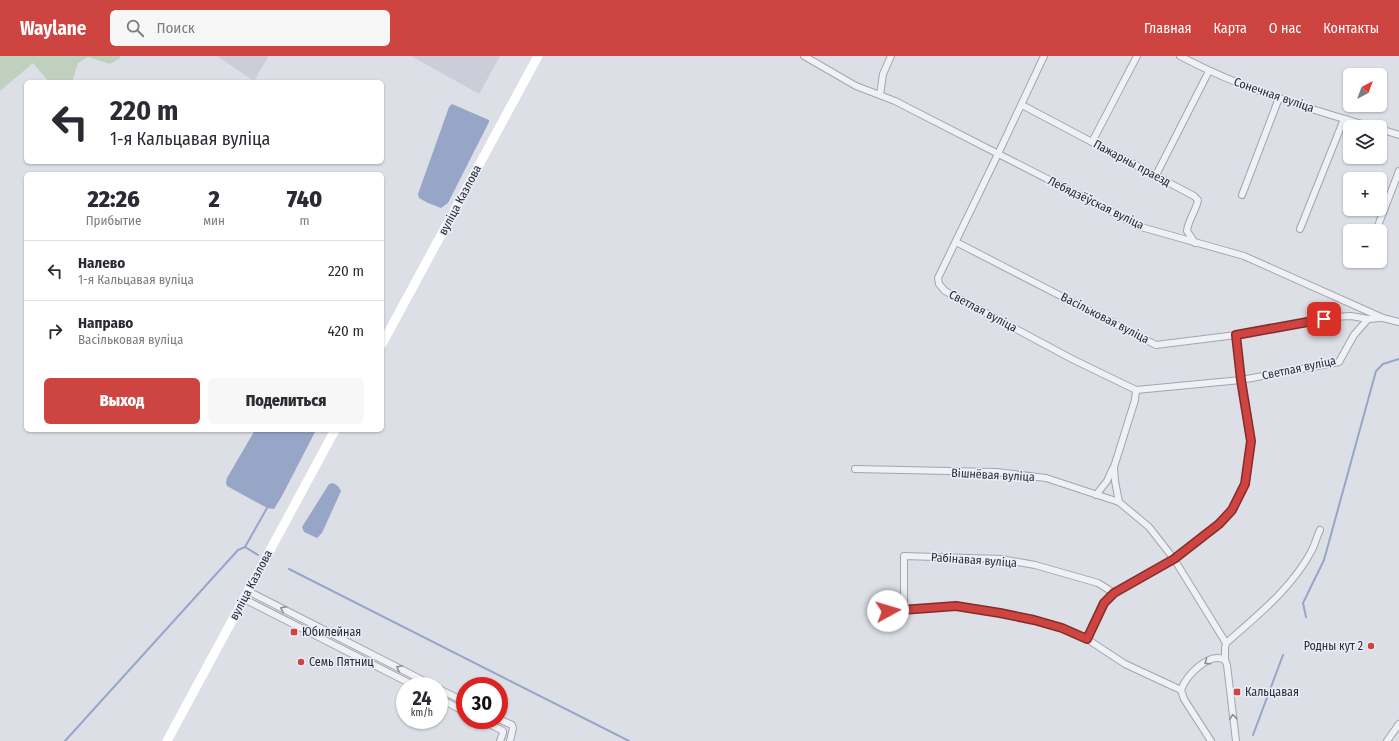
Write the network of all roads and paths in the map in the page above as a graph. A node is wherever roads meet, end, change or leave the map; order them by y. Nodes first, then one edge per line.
1 (538, 56) edge
2 (804, 56) edge
3 (891, 56) edge
4 (1044, 56) edge
5 (1138, 56) edge
6 (1180, 56) edge
7 (1209, 72) junction
8 (880, 95) junction
9 (1279, 98) junction
10 (1022, 104) junction
11 (1344, 119) junction
12 (1348, 120) edge
13 (1387, 132) edge
14 (1399, 135) edge
15 (1092, 142) junction
16 (998, 154) junction
17 (1399, 171) edge
18 (1156, 175) junction
19 (1242, 195) dead end
20 (1379, 224) edge
21 (1300, 229) dead end
22 (956, 242) junction
23 (1195, 243) junction
24 (1354, 305) junction
25 (1351, 316) junction
26 (1368, 318) junction
27 (1383, 318) junction
28 (1399, 322) edge
29 (1236, 335) junction
30 (384, 340) edge
31 (1241, 380) junction
32 (1136, 390) junction
33 (334, 432) edge
34 (1114, 467) junction
35 (855, 469) dead end
36 (1096, 495) junction
37 (1119, 502) junction
38 (1320, 530) dead end
39 (1174, 559) junction
40 (1114, 593) junction
41 (246, 595) junction
42 (904, 609) junction
43 (873, 613) dead end
44 (1087, 639) junction
45 (1226, 643) junction
46 (1225, 660) junction
47 (398, 677) edge
48 (415, 677) edge
49 (1181, 690) junction
50 (508, 724) edge
51 (1399, 724) edge
52 (499, 729) edge
53 (166, 741) edge
54 (500, 741) edge
55 (510, 741) edge
56 (1211, 741) edge
57 (1236, 741) edge
58 (1387, 741) edge

1 - 30 main road, вуліца Казлова
2 - 8 street, Лебядзёўская вуліца
3 - 8 street
4 - 10 street, Светлая вуліца
5 - 15 street
6 - 7 street, Сонечная вуліца
7 - 9 street, Сонечная вуліца
7 - 18 street
8 - 16 street, Лебядзёўская вуліца
9 - 11 street, Сонечная вуліца
9 - 19 street
10 - 15 street, Пажарны праезд
10 - 16 street, Светлая вуліца
11 - 12 street, Сонечная вуліца
11 - 21 street
13 - 14 street
15 - 18 street, Пажарны праезд
16 - 22 street, Светлая вуліца
16 - 23 street, Лебядзёўская вуліца
17 - 20 street
18 - 23 street, Пажарны праезд
22 - 29 street, Васільковая вуліца
22 - 32 street, Светлая вуліца
23 - 24 street, Лебядзёўская вуліца
24 - 25 street
24 - 27 street, Лебядзёўская вуліца
25 - 26 street, Васільковая вуліца
25 - 29 street, Васільковая вуліца
26 - 27 street, Васільковая вуліца
26 - 31 street, Светлая вуліца
27 - 28 street, Лебядзёўская вуліца
29 - 31 street
31 - 32 street, Светлая вуліца
31 - 39 street
32 - 34 street
33 - 41 main road, вуліца Казлова
34 - 36 street
34 - 37 street
35 - 36 street, Вішнёвая вуліца
36 - 37 street, Вішнёвая вуліца
37 - 39 street, Вішнёвая вуліца
38 - 45 street
39 - 40 street
39 - 45 street, Вішнёвая вуліца
40 - 42 street, Рабінавая вуліца
40 - 44 street
41 - 47 street
48 -> 41 street
41 - 53 main road, вуліца Казлова
42 - 43 street
42 - 44 street
44 - 49 street
45 - 46 street
46 -> 49 street
57 -> 46 street
49 - 56 street
50 - 55 street
51 - 58 street
52 - 54 street

